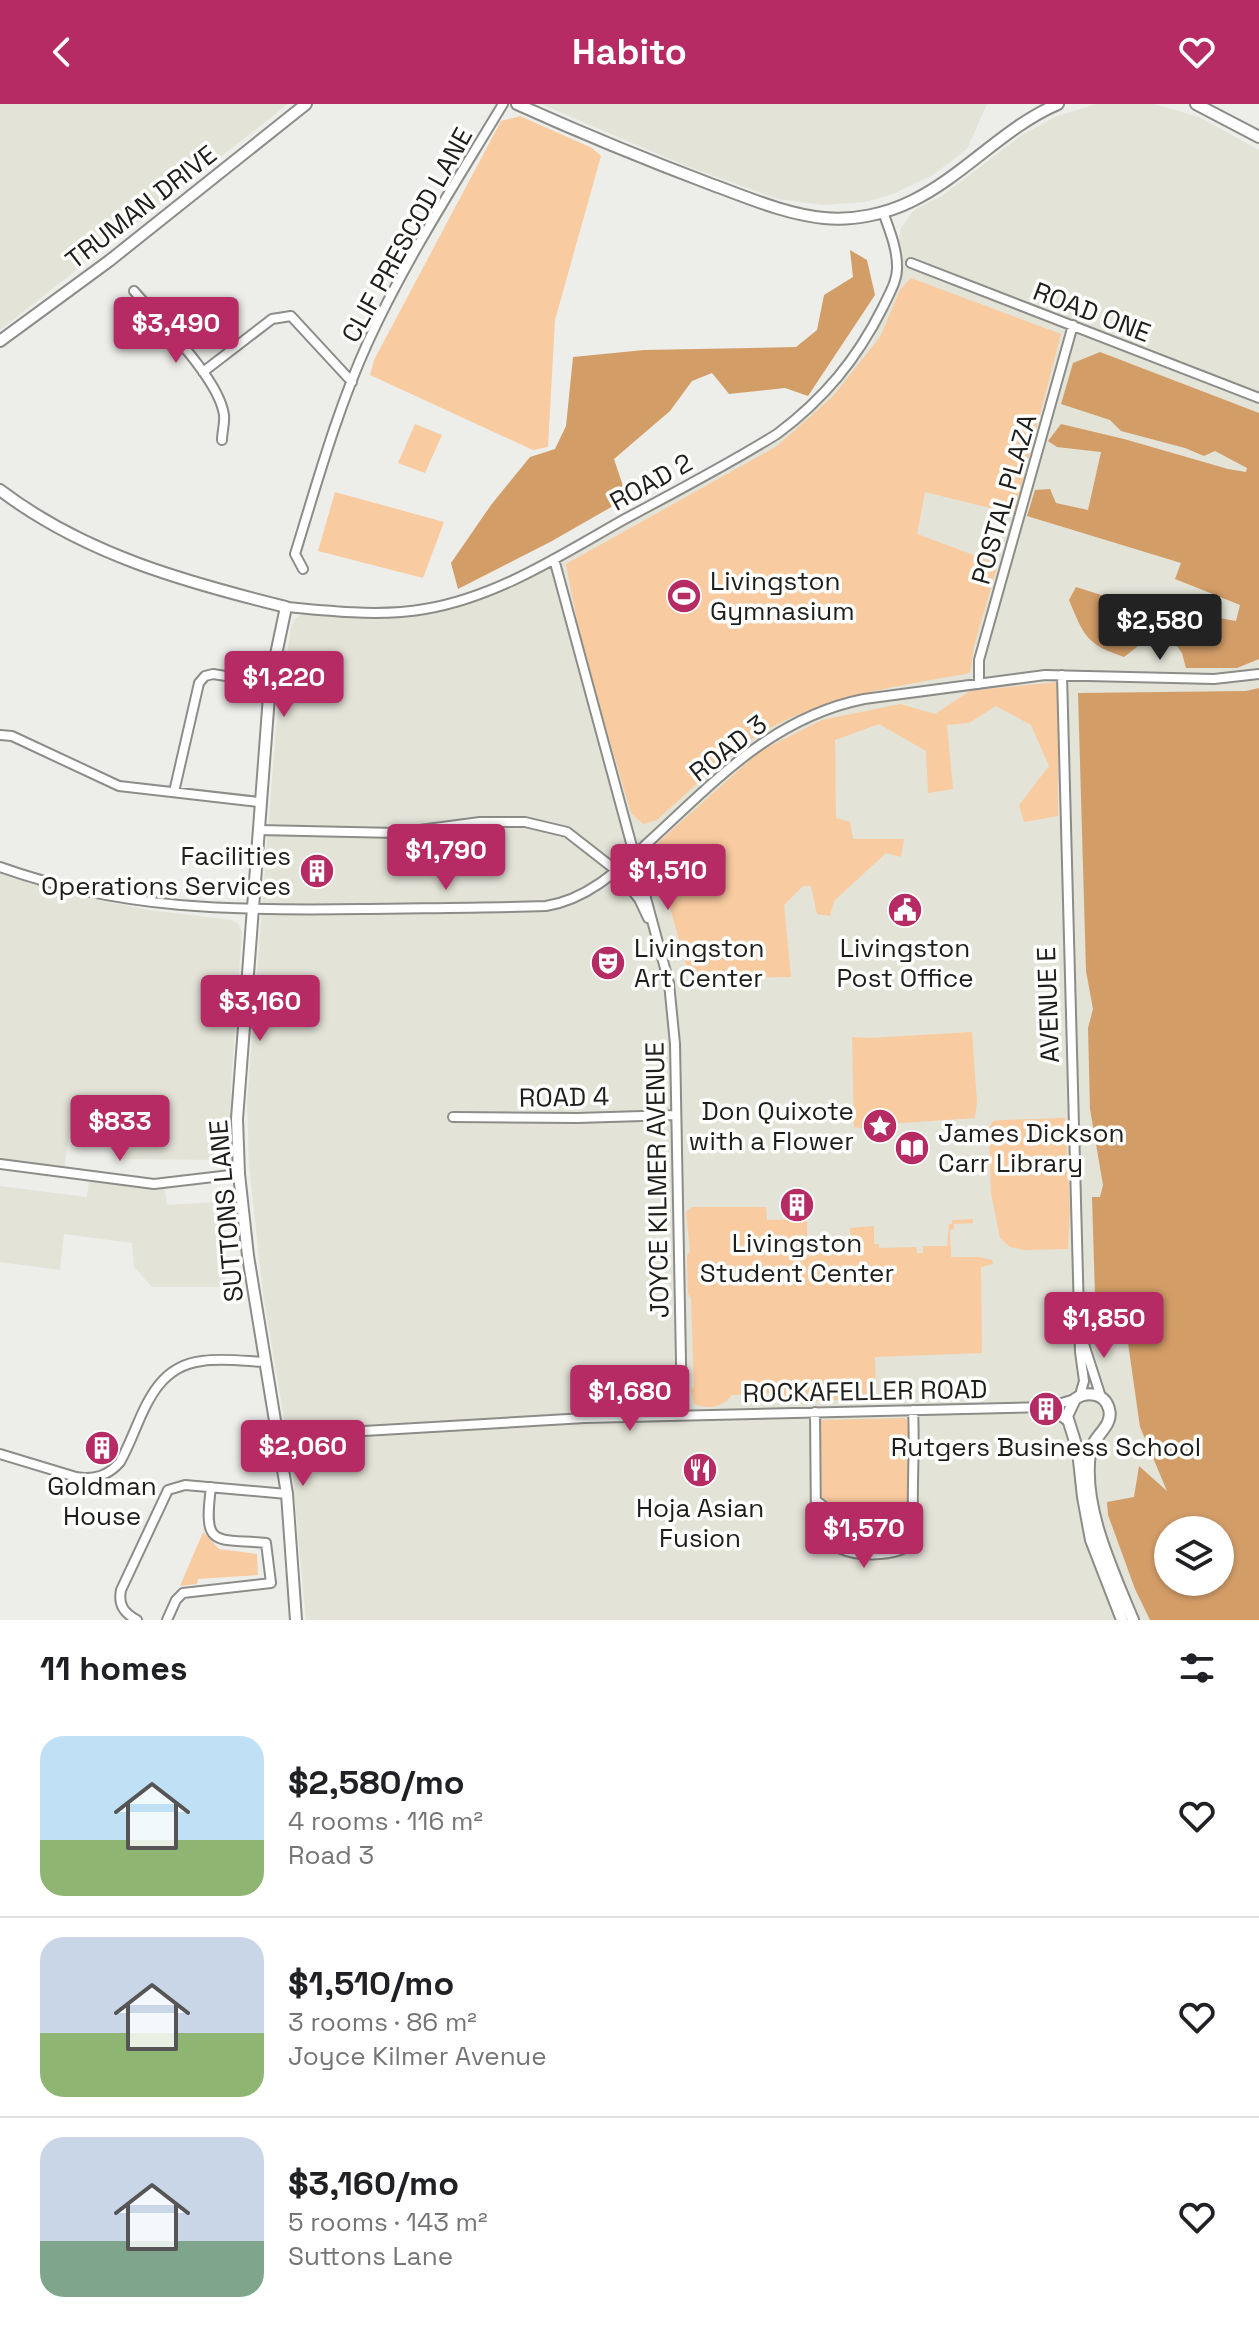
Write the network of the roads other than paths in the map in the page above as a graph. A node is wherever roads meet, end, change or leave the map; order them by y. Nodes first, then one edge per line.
1 (306, 104) edge
2 (503, 104) edge
3 (517, 104) edge
4 (1058, 104) edge
5 (1196, 104) edge
6 (1259, 137) edge
7 (883, 212) junction
8 (911, 263) dead end
9 (134, 291) dead end
10 (1073, 325) junction
11 (0, 341) edge
12 (203, 372) junction
13 (352, 382) junction
14 (1259, 398) edge
15 (222, 440) dead end
16 (0, 490) edge
17 (554, 559) junction
18 (303, 569) dead end
19 (286, 607) junction
20 (1259, 674) edge
21 (1062, 675) junction
22 (270, 683) junction
23 (979, 684) junction
24 (0, 735) edge
25 (174, 792) junction
26 (259, 802) junction
27 (258, 830) junction
28 (636, 853) junction
29 (0, 867) edge
30 (617, 871) junction
31 (252, 911) junction
32 (657, 935) junction
33 (675, 1115) junction
34 (453, 1117) dead end
35 (0, 1164) edge
36 (239, 1174) junction
37 (1081, 1332) junction
38 (264, 1362) junction
39 (1078, 1397) junction
40 (1101, 1397) junction
41 (1048, 1407) junction
42 (913, 1410) junction
43 (815, 1412) junction
44 (682, 1415) junction
45 (1070, 1425) junction
46 (1100, 1432) junction
47 (278, 1436) junction
48 (0, 1454) edge
49 (211, 1487) junction
50 (287, 1494) junction
51 (818, 1502) junction
52 (856, 1509) junction
53 (912, 1514) junction
54 (833, 1545) junction
55 (137, 1620) edge
56 (167, 1620) edge
57 (296, 1620) edge
58 (1122, 1620) edge
59 (1133, 1620) edge

1 - 11 street, TRUMAN DRIVE
2 - 13 street, CLIF PRESCOD LANE
3 - 7 street
4 - 7 street
5 - 6 street
7 - 17 street, ROAD 2
8 - 10 street, ROAD ONE
9 - 12 street
10 - 14 street, ROAD ONE
10 - 23 street, POSTAL PLAZA
12 - 13 street
12 - 15 street
13 - 18 street, CLIF PRESCOD LANE
16 - 19 street
17 - 19 street, ROAD 2
17 - 28 street, JOYCE KILMER AVENUE
19 - 22 street, SUTTONS LANE
20 - 21 street, ROAD 3
21 - 23 street, ROAD 3
21 - 37 street, AVENUE E
22 - 25 street
22 - 26 street, SUTTONS LANE
23 - 28 street, ROAD 3
24 - 25 street
25 - 26 street
26 - 27 street, SUTTONS LANE
27 - 30 street, JOYCE KILMER AVENUE
27 - 31 street, SUTTONS LANE
28 - 30 street, ROAD 3
28 - 32 street, JOYCE KILMER AVENUE
29 - 31 street, ROAD 3
30 - 31 street, ROAD 3
30 - 32 street, JOYCE KILMER AVENUE
31 - 36 street, SUTTONS LANE
32 - 33 street, JOYCE KILMER AVENUE
33 - 34 street, ROAD 4
33 - 44 street, JOYCE KILMER AVENUE
35 - 36 street
36 - 38 street, SUTTONS LANE
37 - 39 street, AVENUE E
37 - 40 street, AVENUE E
38 - 47 street, SUTTONS LANE
38 - 48 street
39 - 40 street
39 - 41 street, ROCKAFELLER ROAD
39 - 45 street, AVENUE E
40 - 46 street, AVENUE E
41 - 42 street, ROCKAFELLER ROAD
41 - 45 street
42 - 43 street, ROCKAFELLER ROAD
42 - 53 street
43 - 44 street, ROCKAFELLER ROAD
43 - 51 street
44 - 47 street
45 - 46 street
45 - 58 street, AVENUE E
46 - 59 street, AVENUE E
47 - 50 street, SUTTONS LANE
49 - 50 street
49 - 55 street
49 - 56 street
50 - 57 street, SUTTONS LANE
51 - 52 street
51 - 54 street
52 - 53 street
52 - 54 street
53 - 54 street

